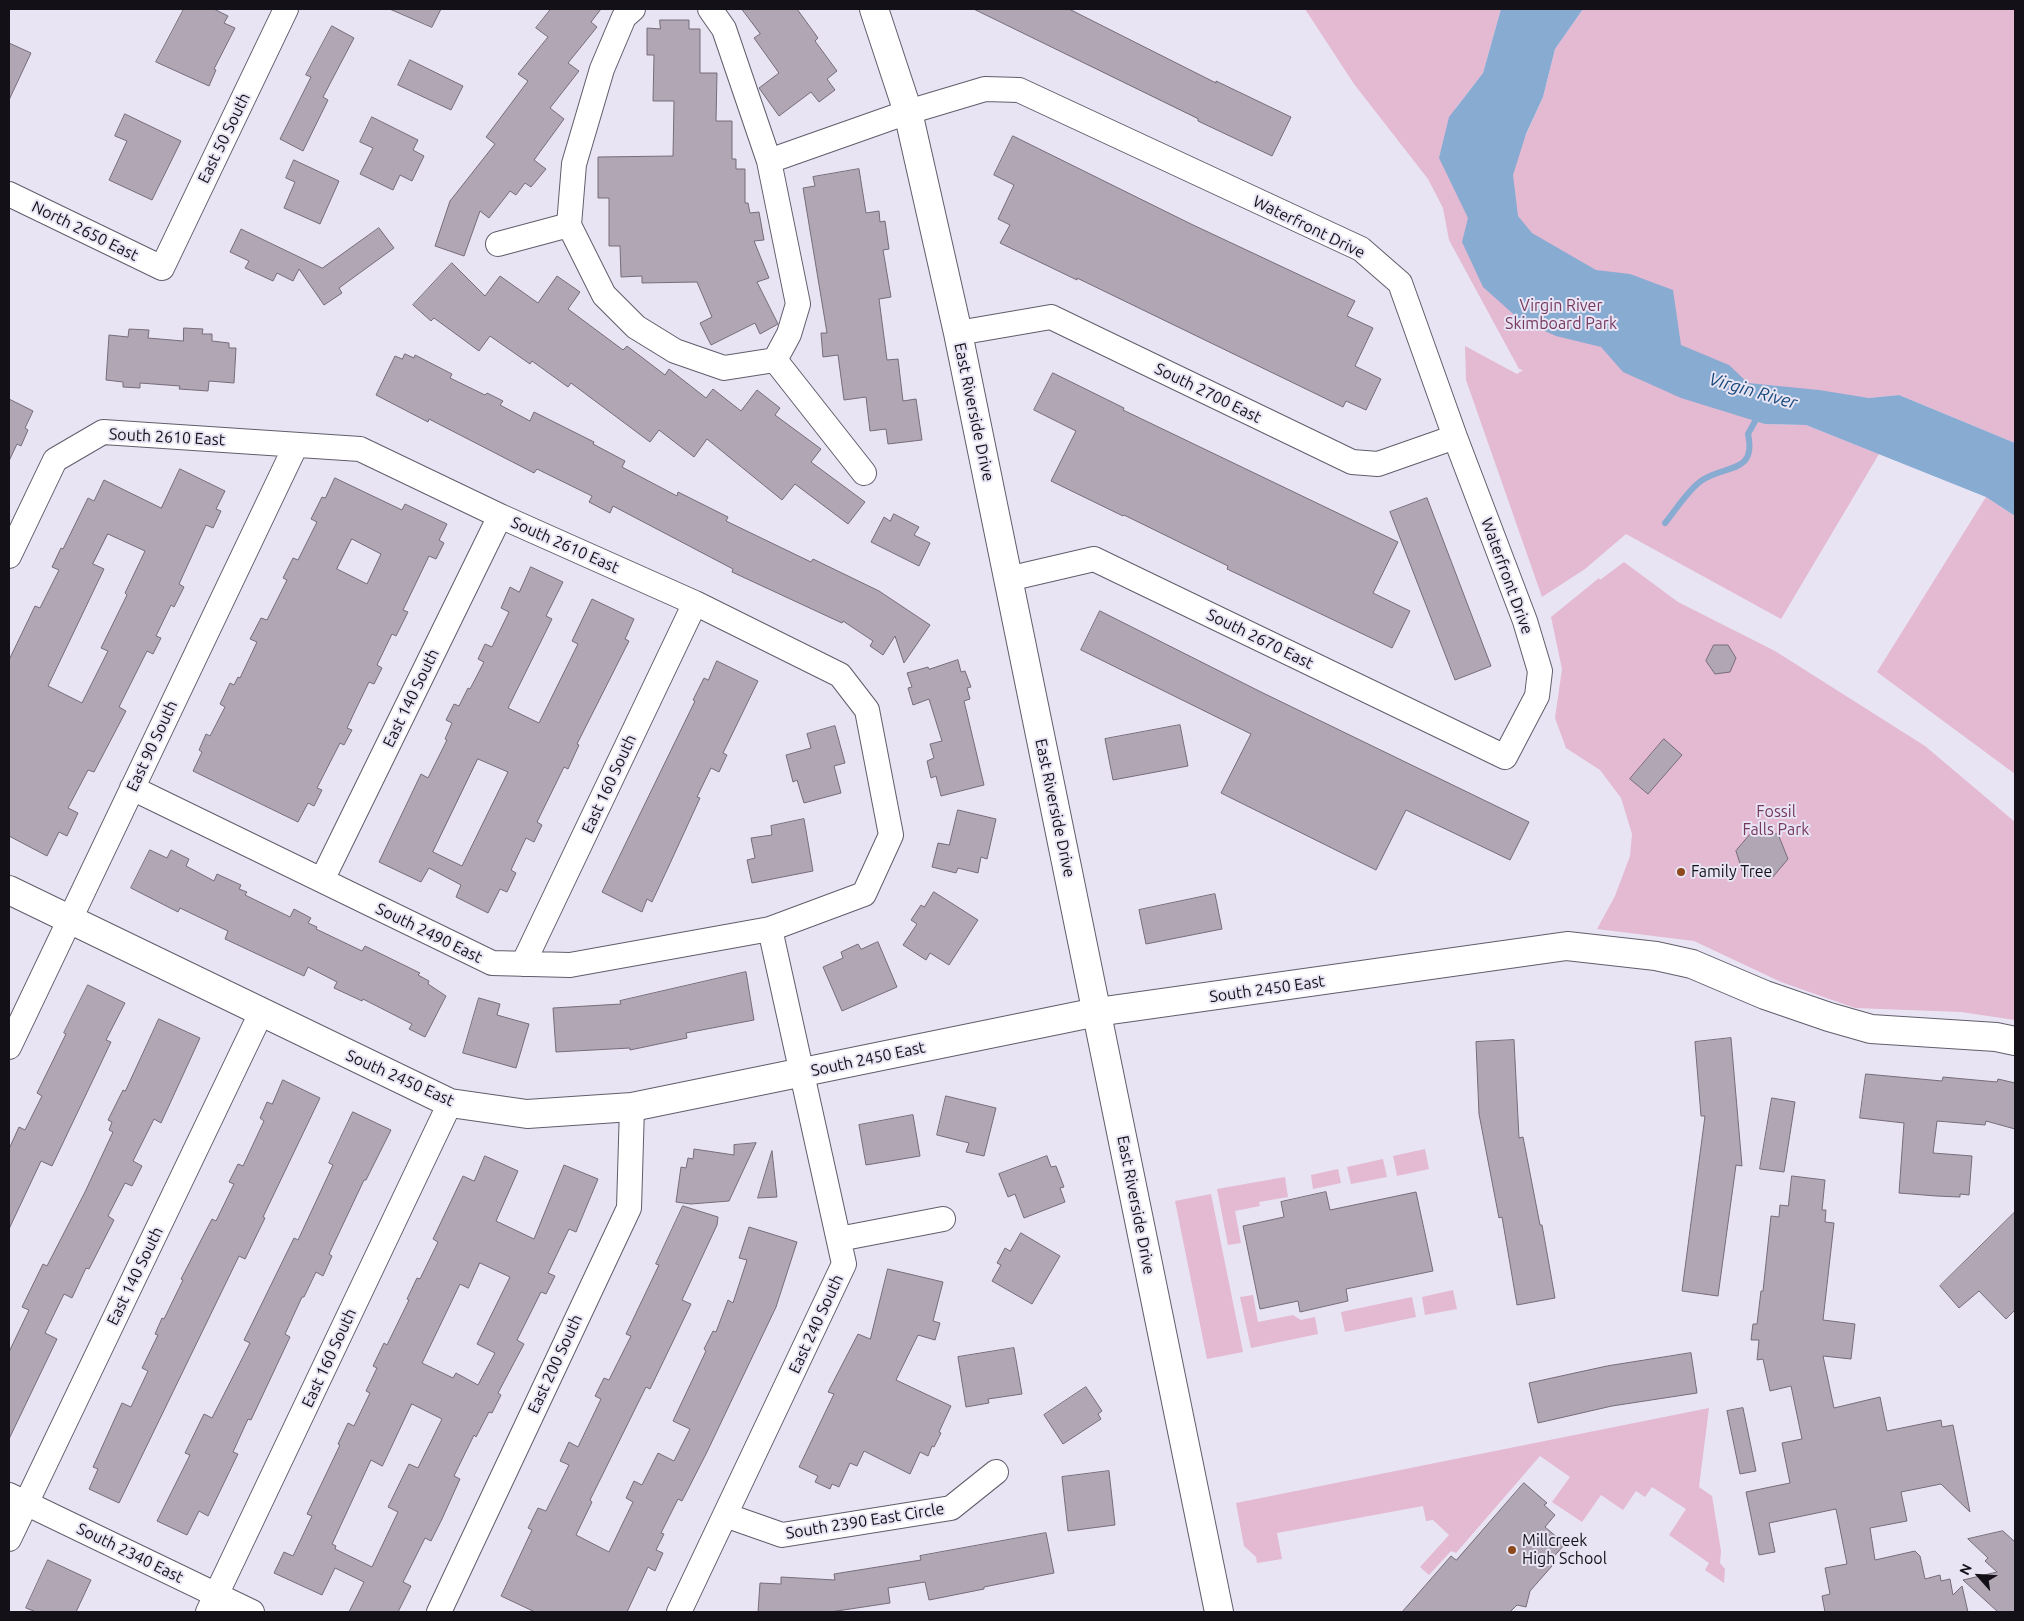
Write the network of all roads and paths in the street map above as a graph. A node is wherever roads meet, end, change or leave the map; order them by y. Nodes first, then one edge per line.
1 (286, 9) edge
2 (633, 9) edge
3 (710, 9) edge
4 (874, 9) edge
5 (908, 112) junction
6 (769, 161) junction
7 (9, 194) edge
8 (569, 224) junction
9 (498, 244) dead end
10 (162, 268) joint
11 (958, 332) junction
12 (775, 360) junction
13 (1455, 437) junction
14 (296, 445) junction
15 (864, 473) dead end
16 (500, 516) junction
17 (9, 556) edge
18 (1008, 579) junction
19 (695, 604) junction
20 (1505, 757) joint
21 (132, 788) junction
22 (322, 880) junction
23 (9, 890) edge
24 (864, 894) joint
25 (70, 920) junction
26 (770, 929) junction
27 (523, 964) junction
28 (1097, 1012) junction
29 (261, 1013) junction
30 (2015, 1041) edge
31 (9, 1047) edge
32 (801, 1073) junction
33 (450, 1103) junction
34 (632, 1107) junction
35 (943, 1219) dead end
36 (839, 1239) junction
37 (996, 1472) dead end
38 (17, 1499) edge
39 (725, 1514) junction
40 (9, 1539) edge
41 (212, 1604) edge
42 (252, 1612) edge
43 (439, 1612) edge
44 (679, 1612) edge
45 (1219, 1612) edge

1 - 10 street, East 50 South
2 - 8 street
3 - 6 street
4 - 5 street, East Riverside Drive
5 - 6 street, Waterfront Drive
5 - 11 street, East Riverside Drive
5 - 13 street, Waterfront Drive
6 - 12 street
7 - 10 street, North 2650 East
8 - 9 street
8 - 12 street
11 - 13 street, South 2700 East
11 - 18 street, East Riverside Drive
12 - 15 street
13 - 20 street, Waterfront Drive
14 - 16 street, South 2610 East
14 - 17 street, South 2610 East
14 - 21 street, East 90 South
16 - 19 street, South 2610 East
16 - 22 street, East 140 South
18 - 20 street, South 2670 East
18 - 28 street, East Riverside Drive
19 - 24 street, South 2610 East
19 - 27 street, East 160 South
21 - 22 street, South 2490 East
21 - 25 street, East 90 South
22 - 27 street, South 2490 East
23 - 25 street, South 2450 East
24 - 26 street, South 2490 East
25 - 29 street, South 2450 East
25 - 31 street, East 90 South
26 - 27 street, South 2490 East
26 - 32 street, East 240 South
28 - 30 street, South 2450 East
28 - 32 street, South 2450 East
28 - 45 street, East Riverside Drive
29 - 33 street, South 2450 East
29 - 38 street, East 140 South
32 - 34 street, South 2450 East
32 - 36 street, East 240 South
33 - 34 street, South 2450 East
33 - 41 street, East 160 South
34 - 43 street, East 200 South
35 - 36 street
36 - 39 street, East 240 South
37 - 39 street, South 2390 East Circle
38 - 40 street, East 140 South
38 - 41 street, South 2340 East
39 - 44 street, East 240 South
41 - 42 street, South 2340 East

